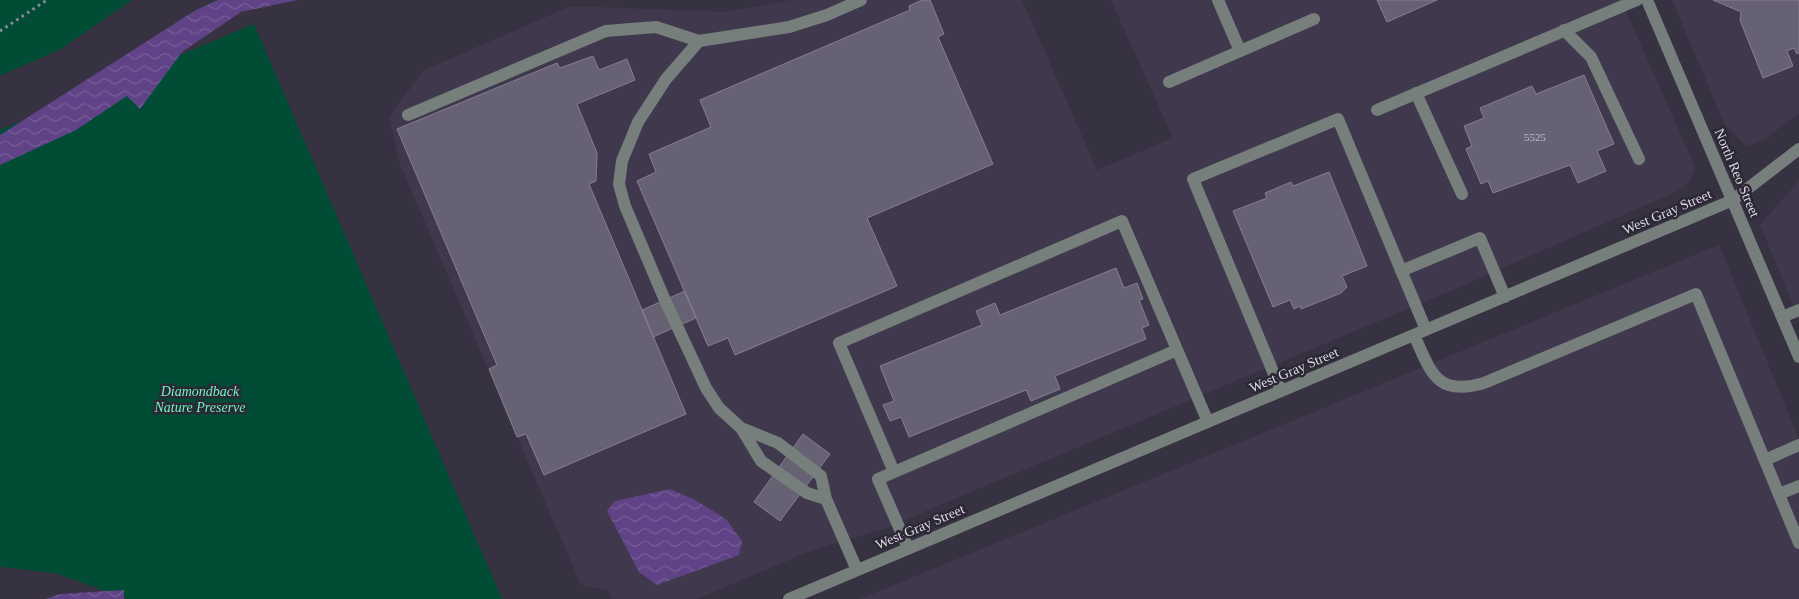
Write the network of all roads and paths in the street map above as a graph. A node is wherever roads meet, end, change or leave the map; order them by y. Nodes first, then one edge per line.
1 (47, 0) edge
2 (861, 0) edge
3 (1218, 0) edge
4 (1637, 0) edge
5 (1648, 0) edge
6 (1314, 19) dead end
7 (1564, 30) junction
8 (0, 31) edge
9 (699, 41) junction
10 (1240, 51) junction
11 (1169, 82) dead end
12 (1416, 93) junction
13 (1377, 110) dead end
14 (408, 115) dead end
15 (1799, 149) edge
16 (1639, 159) dead end
17 (1462, 194) dead end
18 (1733, 200) junction
19 (1401, 271) junction
20 (1505, 297) junction
21 (1799, 310) edge
22 (1782, 318) junction
23 (1426, 330) junction
24 (1414, 335) junction
25 (1177, 350) junction
26 (1799, 358) edge
27 (1281, 391) junction
28 (1208, 422) junction
29 (740, 428) junction
30 (1799, 446) edge
31 (1765, 460) junction
32 (894, 472) junction
33 (1799, 486) edge
34 (1779, 494) junction
35 (826, 499) junction
36 (1799, 543) edge
37 (908, 548) junction
38 (857, 570) junction
39 (789, 599) edge

1 - 8 path
2 - 9 street
3 - 10 street
4 - 7 street
5 - 18 street, North Reo Street
6 - 10 street
7 - 12 street
7 - 16 street
9 - 14 street
9 - 29 street
10 - 11 street
12 - 13 street
12 - 17 street
15 - 18 street, West Gray Street
18 - 20 street, West Gray Street
18 - 22 street, North Reo Street
19 - 20 street
19 - 23 street
19 - 27 street
20 - 23 street, West Gray Street
21 - 22 street
22 - 26 street, North Reo Street
23 - 24 street, West Gray Street
24 - 27 street, West Gray Street
24 - 31 street
25 - 28 street
25 - 32 street
25 - 32 street
27 - 28 street, West Gray Street
28 - 37 street, West Gray Street
29 - 35 street
29 - 35 street
30 - 31 street
31 - 34 street
32 - 37 street
33 - 34 street
34 - 36 street
35 - 38 street
37 - 38 street, West Gray Street
38 - 39 street, West Gray Street

